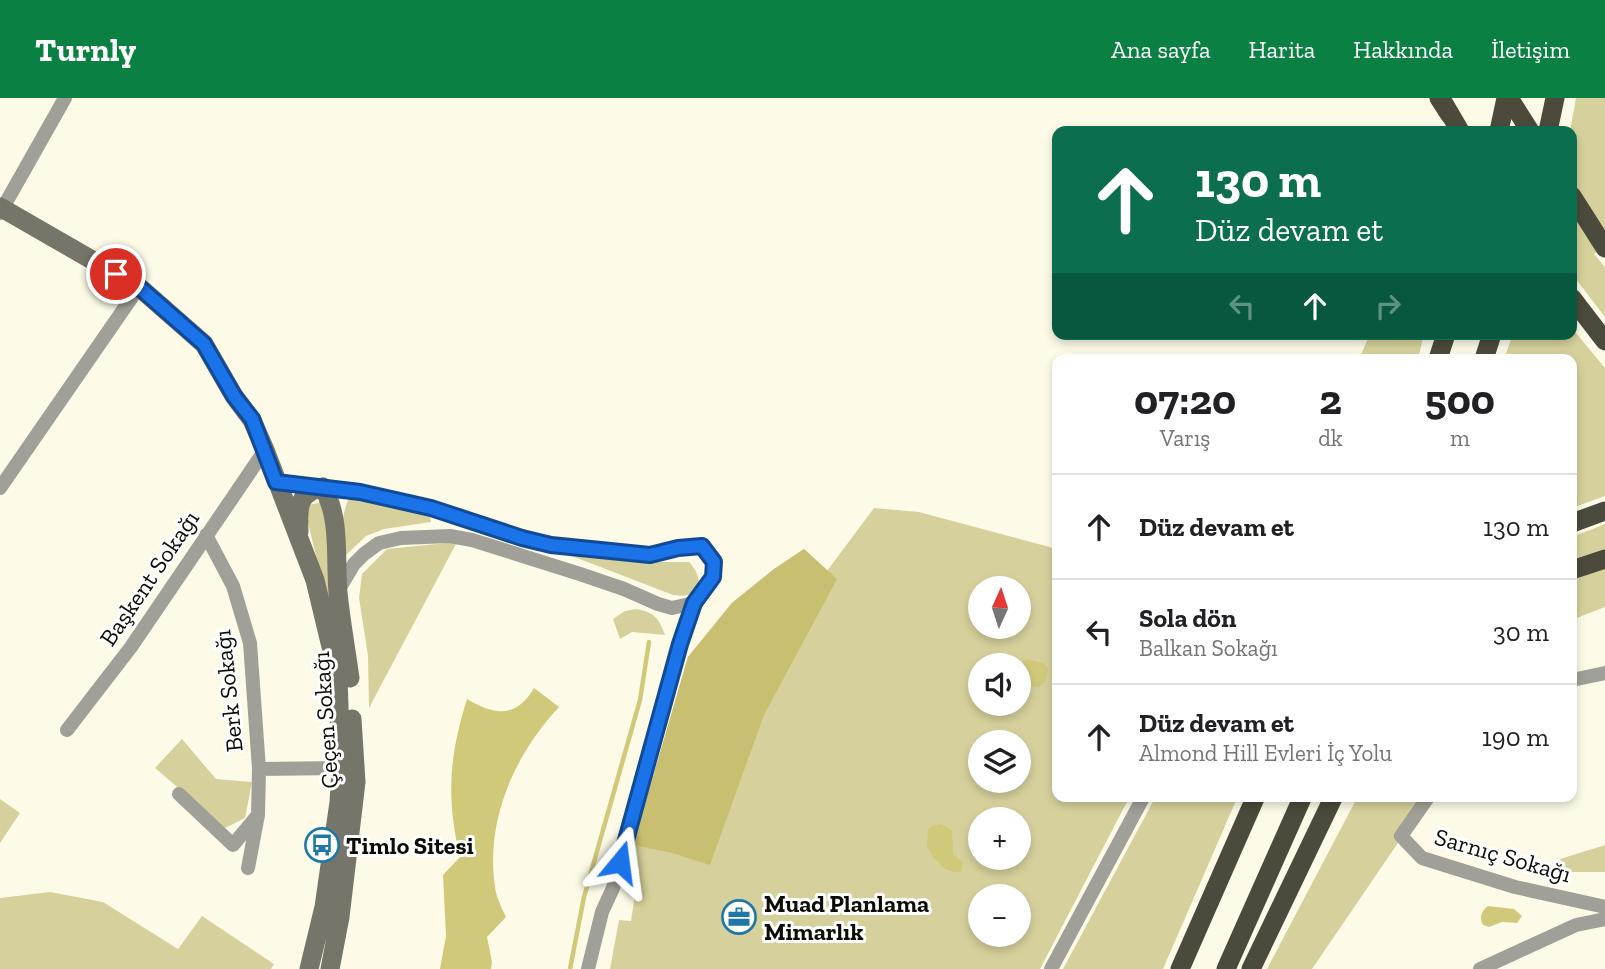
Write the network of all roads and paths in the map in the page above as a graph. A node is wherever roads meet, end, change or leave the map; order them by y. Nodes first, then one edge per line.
1 (65, 98) edge
2 (1507, 98) edge
3 (1555, 98) edge
4 (1500, 126) edge
5 (1527, 126) edge
6 (1549, 126) edge
7 (1577, 204) edge
8 (1, 210) edge
9 (1605, 247) edge
10 (139, 287) junction
11 (1577, 305) edge
12 (1605, 341) edge
13 (265, 450) junction
14 (276, 482) junction
15 (323, 487) junction
16 (0, 488) edge
17 (1605, 511) edge
18 (1577, 521) edge
19 (206, 535) junction
20 (300, 536) junction
21 (1605, 559) edge
22 (1577, 568) edge
23 (338, 592) junction
24 (694, 603) junction
25 (1605, 673) edge
26 (1577, 679) edge
27 (67, 730) dead end
28 (341, 768) junction
29 (259, 769) junction
30 (178, 794) dead end
31 (1141, 802) edge
32 (1253, 802) edge
33 (1300, 802) edge
34 (1331, 802) edge
35 (1337, 802) edge
36 (1425, 802) edge
37 (258, 814) junction
38 (1305, 857) junction
39 (248, 868) dead end
40 (1605, 907) edge
41 (1605, 919) edge
42 (309, 969) edge
43 (330, 969) edge
44 (588, 969) edge
45 (1051, 969) edge
46 (1180, 969) edge
47 (1226, 969) edge
48 (1251, 969) edge
49 (1480, 969) edge

1 - 8 street
2 - 4 highway
2 - 5 highway
3 - 6 highway
7 - 9 highway
8 - 10 main road, Çeçen Sokağı
10 - 13 main road, Çeçen Sokağı
10 - 16 street
11 - 12 highway
13 - 14 main road, Çeçen Sokağı
13 - 19 street, Başkent Sokağı
14 - 15 main road
14 - 20 main road, Çeçen Sokağı
15 - 20 main road, Çeçen Sokağı
15 - 23 main road, Çeçen Sokağı
15 - 24 street
17 - 18 highway
19 - 27 street, Başkent Sokağı
19 - 29 street, Berk Sokağı
20 - 28 main road, Çeçen Sokağı
21 - 22 highway
23 - 24 street
23 - 43 main road, Çeçen Sokağı
24 - 44 street
25 - 26 street
28 - 29 street, Berk Sokağı
28 - 42 main road, Çeçen Sokağı
29 - 37 street
30 - 37 street
31 - 45 street
32 - 46 highway
33 - 47 highway
34 - 38 highway
35 - 38 highway
36 - 40 street, Sarnıç Sokağı
37 - 39 street
38 - 48 highway
41 - 49 street

